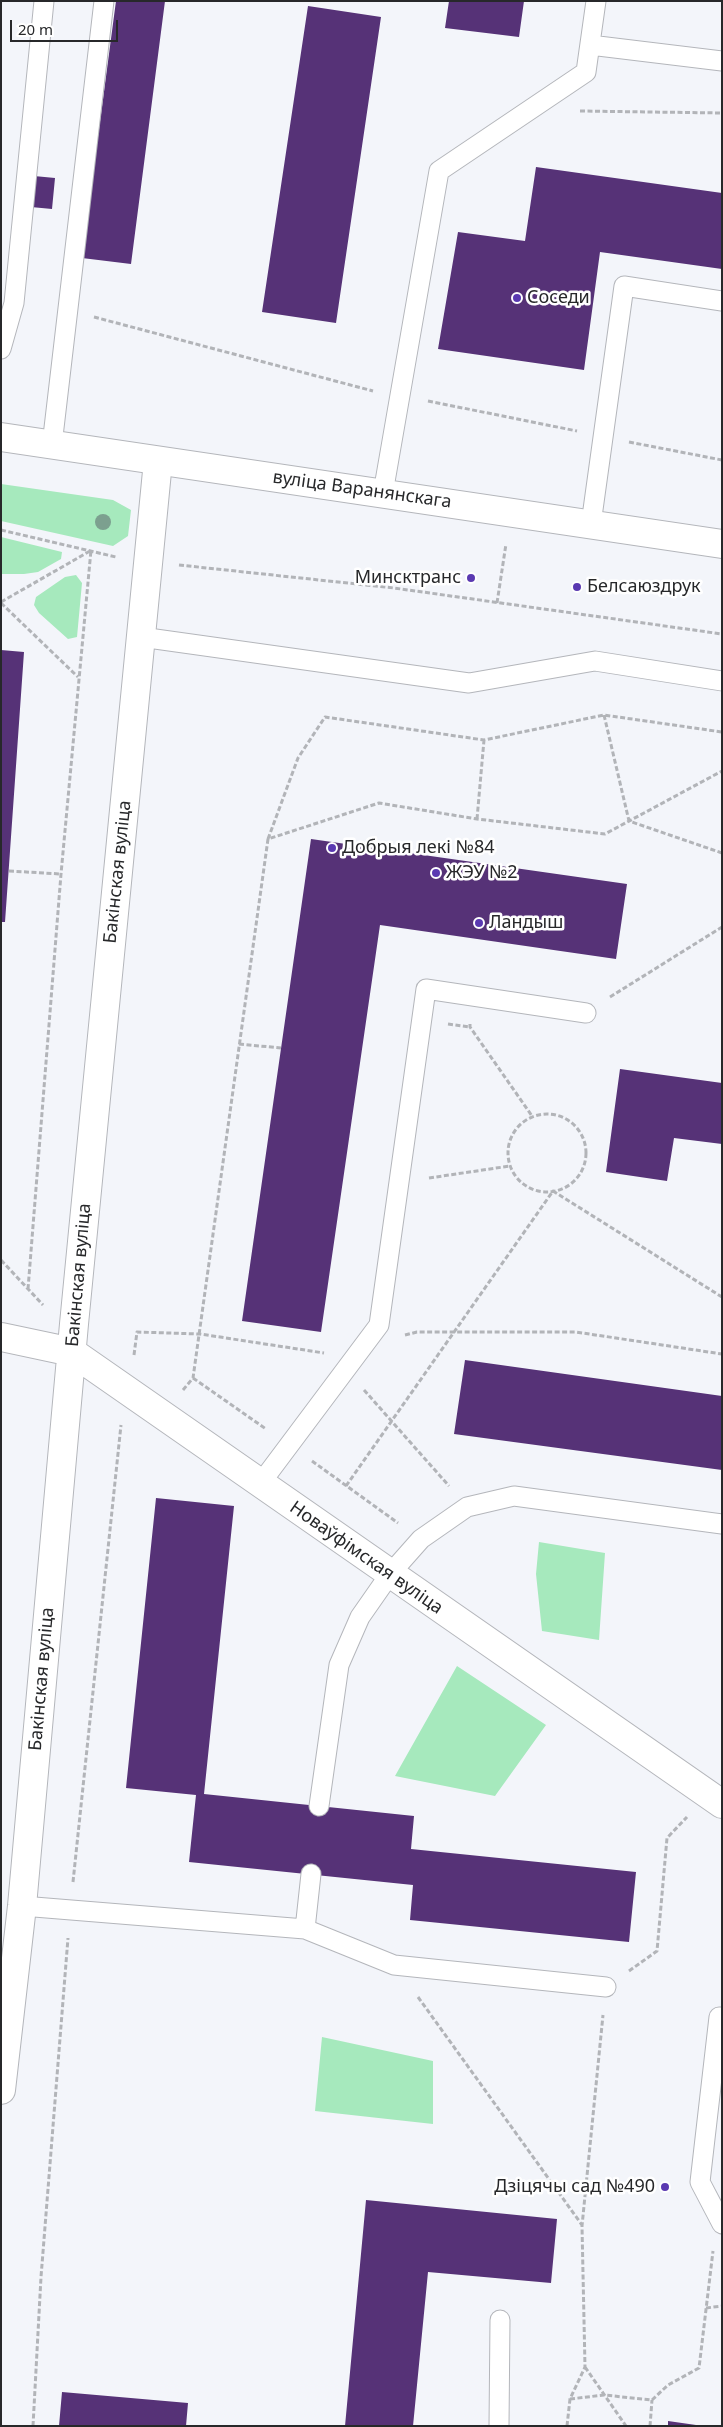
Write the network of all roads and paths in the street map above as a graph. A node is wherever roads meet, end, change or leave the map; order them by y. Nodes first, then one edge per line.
1 (44, 1) edge
2 (104, 1) edge
3 (596, 1) edge
4 (590, 45) junction
5 (722, 61) edge
6 (722, 301) edge
7 (1, 348) edge
8 (1, 437) edge
9 (52, 445) junction
10 (158, 461) junction
11 (383, 493) junction
12 (591, 524) junction
13 (1, 530) edge
14 (722, 544) edge
15 (90, 550) junction
16 (123, 558) dead end
17 (171, 564) dead end
18 (502, 572) dead end
19 (1, 603) edge
20 (497, 603) junction
21 (722, 634) edge
22 (141, 637) junction
23 (79, 678) junction
24 (722, 681) edge
25 (604, 715) junction
26 (722, 732) edge
27 (484, 740) junction
28 (722, 771) edge
29 (477, 819) junction
30 (629, 821) junction
31 (268, 839) junction
32 (722, 853) edge
33 (9, 871) dead end
34 (61, 874) junction
35 (722, 927) edge
36 (475, 996) junction
37 (586, 1013) joint
38 (239, 1044) junction
39 (281, 1048) dead end
40 (532, 1116) junction
41 (510, 1166) junction
42 (400, 1175) junction
43 (553, 1191) junction
44 (1, 1260) edge
45 (28, 1289) junction
46 (722, 1297) edge
47 (47, 1310) dead end
48 (137, 1332) dead end
49 (453, 1332) junction
50 (200, 1334) junction
51 (1, 1337) edge
52 (364, 1346) junction
53 (72, 1352) junction
54 (722, 1354) edge
55 (183, 1391) dead end
56 (260, 1484) junction
57 (346, 1486) dead end
58 (722, 1524) edge
59 (390, 1574) junction
60 (715, 1800) edge
61 (319, 1806) dead end
62 (311, 1874) dead end
63 (22, 1906) junction
64 (305, 1928) junction
65 (394, 1965) junction
66 (606, 1987) junction
67 (722, 2017) edge
68 (1, 2090) edge
69 (720, 2220) edge
70 (582, 2226) junction
71 (722, 2306) edge
72 (706, 2308) junction
73 (500, 2320) dead end
74 (585, 2367) junction
75 (604, 2395) junction
76 (570, 2399) junction
77 (652, 2400) junction
78 (499, 2426) edge
79 (567, 2426) edge
80 (626, 2426) edge
81 (650, 2426) edge

1 - 7 lane
2 - 9 lane
3 - 4 lane
4 - 5 lane
4 - 11 lane
6 - 12 lane
8 - 9 street, вуліца Варанянскага
9 - 10 street, вуліца Варанянскага
10 - 11 street, вуліца Варанянскага
10 - 22 street, Бакінская вуліца
11 - 12 street, вуліца Варанянскага
12 - 14 street, вуліца Варанянскага
13 - 15 path
15 - 16 path
15 - 19 path
15 - 23 path
17 - 20 path
18 - 20 path
19 - 23 path
20 - 21 path
22 - 24 lane
22 - 53 street, Бакінская вуліца
23 - 34 path
25 - 26 path
25 - 27 path
25 - 30 path
27 - 29 path
27 - 31 path
28 - 30 path
29 - 30 path
29 - 31 path
30 - 32 path
31 - 38 path
33 - 34 path
34 - 45 path
35 - 37 path
36 - 37 lane
36 - 40 path
36 - 42 lane
38 - 39 path
38 - 50 path
40 - 41 path
40 - 43 path
41 - 42 path
41 - 43 path
42 - 52 lane
43 - 46 path
43 - 49 path
44 - 45 path
45 - 47 path
48 - 50 path
49 - 52 path
49 - 54 path
49 - 57 path
50 - 55 path
51 - 53 street, Новаўфімская вуліца
52 - 56 lane
53 - 56 street, Новаўфімская вуліца
53 - 63 street, Бакінская вуліца
56 - 59 street, Новаўфімская вуліца
58 - 59 lane
59 - 60 street, Новаўфімская вуліца
59 - 61 lane
60 - 66 path
62 - 64 lane
63 - 64 lane
63 - 68 street, Бакінская вуліца
64 - 65 lane
65 - 66 lane
65 - 70 path
66 - 70 path
67 - 69 lane
69 - 72 path
70 - 74 path
71 - 72 path
72 - 77 path
73 - 78 lane
74 - 75 path
74 - 76 path
75 - 76 path
75 - 77 path
75 - 80 path
76 - 79 path
77 - 81 path

